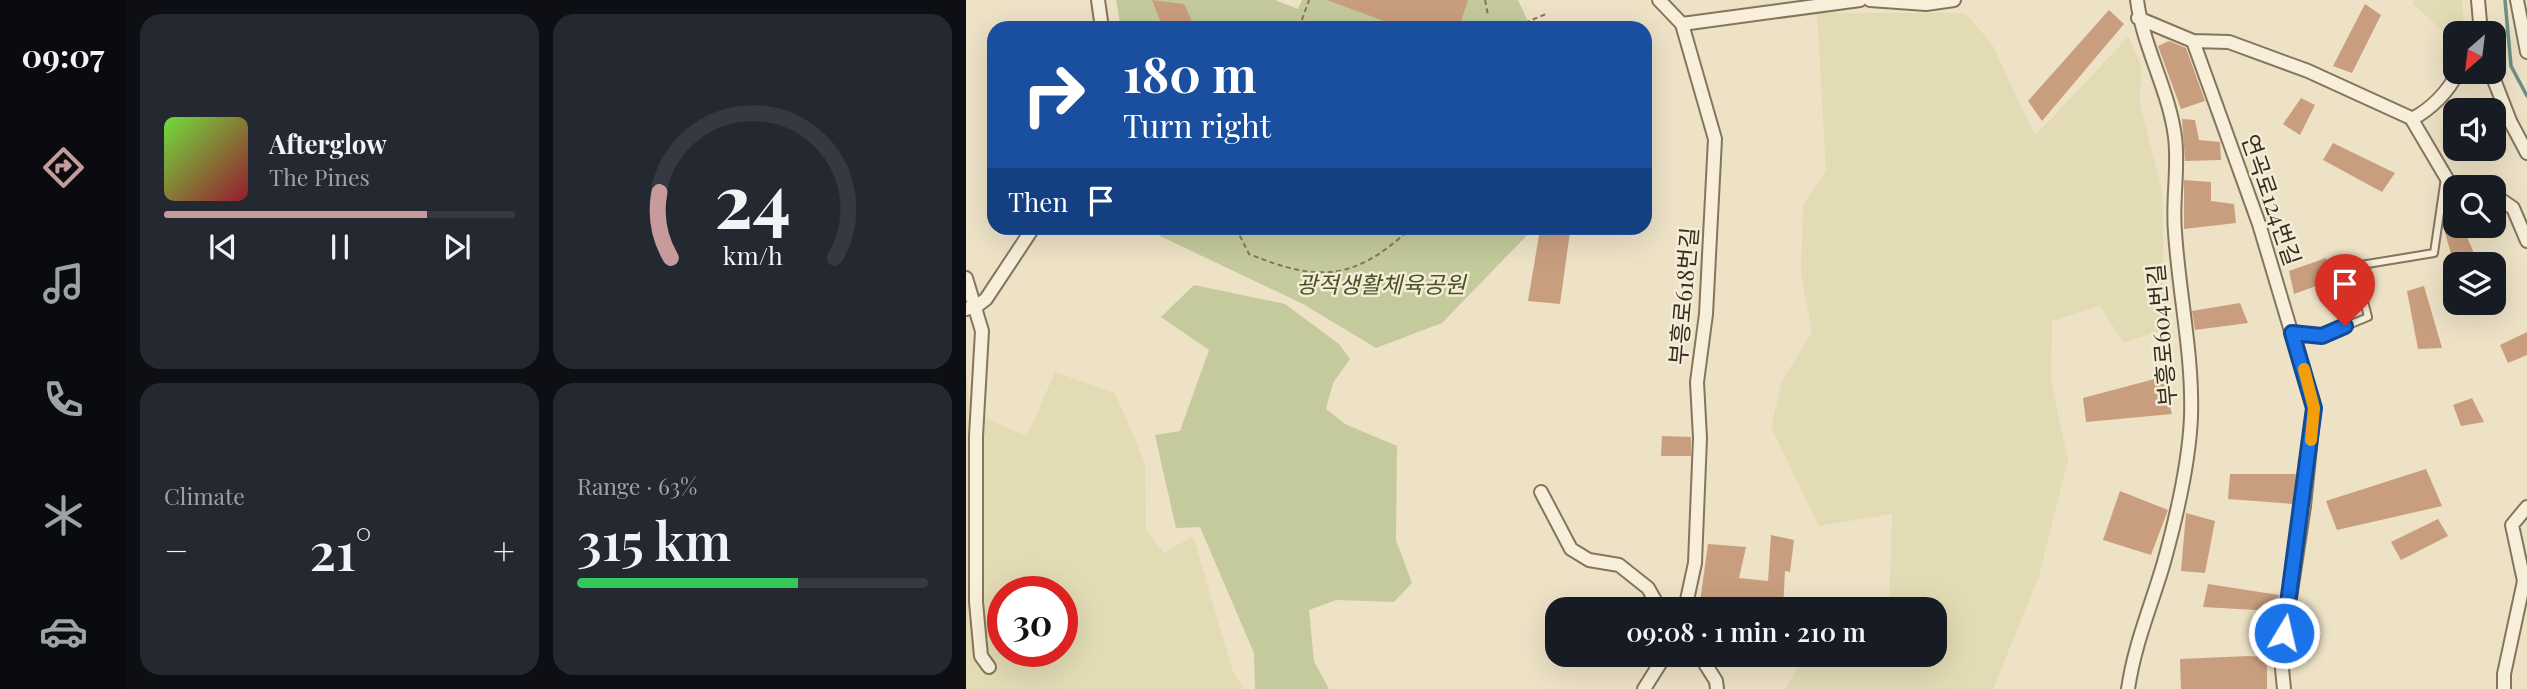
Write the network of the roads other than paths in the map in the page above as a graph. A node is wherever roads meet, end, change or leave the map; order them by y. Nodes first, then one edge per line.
1 (1098, 0) edge
2 (1658, 0) edge
3 (1860, 0) edge
4 (1870, 0) edge
5 (1954, 0) edge
6 (2137, 0) edge
7 (2478, 0) edge
8 (2517, 0) edge
9 (2138, 18) junction
10 (1101, 21) edge
11 (2480, 21) edge
12 (1682, 24) junction
13 (2193, 41) junction
14 (2527, 52) edge
15 (2452, 84) edge
16 (2496, 84) edge
17 (2412, 119) junction
18 (2527, 153) edge
19 (2445, 175) edge
20 (2443, 195) edge
21 (2506, 203) edge
22 (1028, 235) edge
23 (2527, 241) edge
24 (966, 278) edge
25 (971, 308) edge
26 (2292, 333) junction
27 (1541, 492) dead end
28 (2527, 507) edge
29 (1653, 597) edge
30 (1688, 597) edge
31 (987, 664) edge
32 (1657, 667) edge
33 (1707, 667) edge
34 (1643, 689) edge
35 (1717, 689) edge
36 (2128, 689) edge
37 (2284, 689) edge
38 (2504, 689) edge

1 - 10 street
2 - 12 street, 부흥로618번길
3 - 12 street
4 - 5 street
6 - 9 street, 부흥로604번길
7 - 11 street
8 - 14 street
9 - 13 street
9 - 36 street, 부흥로604번길
12 - 30 street, 부흥로618번길
13 - 17 street
13 - 26 street, 연곡로124번길
15 - 17 street
16 - 18 street
17 - 19 street
20 - 26 lane
21 - 23 street
22 - 25 street
24 - 25 street
25 - 31 street
26 - 37 street, 연곡로124번길
27 - 29 street
28 - 38 street
32 - 34 street
33 - 35 street

